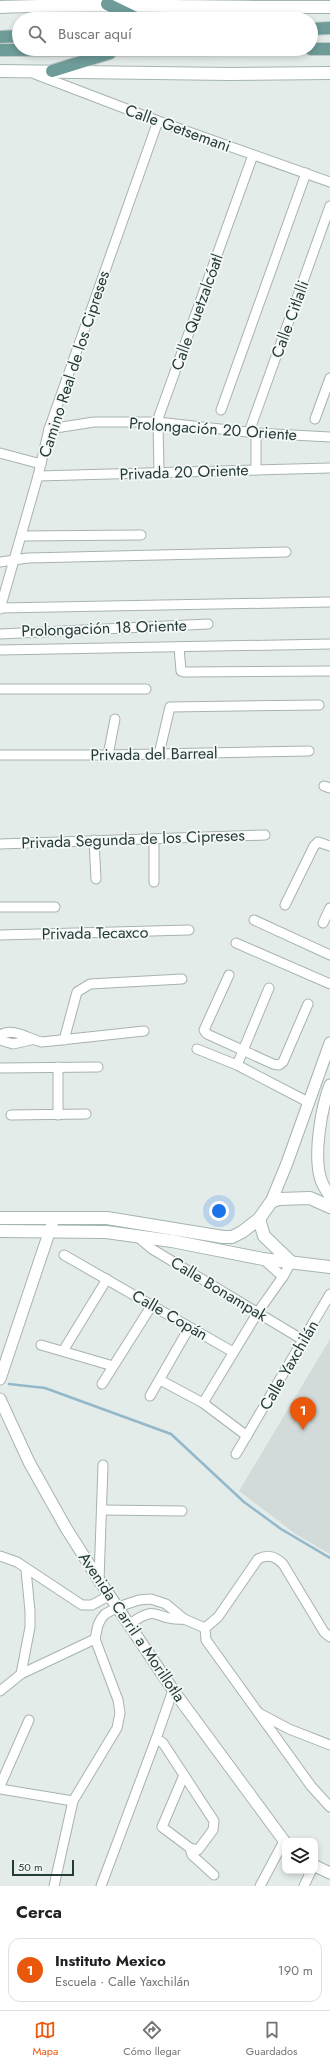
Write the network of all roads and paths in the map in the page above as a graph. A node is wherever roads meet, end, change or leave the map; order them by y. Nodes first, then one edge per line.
1 (96, 3) edge
2 (304, 3) edge
3 (214, 4) edge
4 (0, 7) edge
5 (330, 7) edge
6 (120, 12) edge
7 (330, 28) edge
8 (318, 29) edge
9 (12, 36) edge
10 (0, 37) edge
11 (318, 49) edge
12 (330, 49) edge
13 (0, 50) edge
14 (12, 50) edge
15 (100, 56) edge
16 (0, 71) edge
17 (28, 71) junction
18 (52, 72) junction
19 (330, 73) edge
20 (158, 121) junction
21 (253, 155) junction
22 (306, 173) junction
23 (330, 182) edge
24 (330, 206) edge
25 (330, 378) edge
26 (221, 410) dead end
27 (315, 419) dead end
28 (158, 422) junction
29 (49, 429) junction
30 (253, 433) junction
31 (330, 437) edge
32 (0, 453) edge
33 (41, 464) junction
34 (330, 468) edge
35 (256, 470) junction
36 (158, 473) junction
37 (38, 476) junction
38 (141, 535) dead end
39 (22, 536) junction
40 (286, 552) dead end
41 (15, 561) junction
42 (0, 562) edge
43 (330, 602) edge
44 (0, 609) edge
45 (208, 624) dead end
46 (0, 634) edge
47 (330, 644) edge
48 (179, 647) junction
49 (0, 650) edge
50 (330, 671) edge
51 (0, 689) edge
52 (146, 689) dead end
53 (319, 705) dead end
54 (115, 719) dead end
55 (309, 751) dead end
56 (158, 754) junction
57 (0, 755) edge
58 (108, 755) junction
59 (265, 834) dead end
60 (154, 839) junction
61 (94, 840) junction
62 (0, 844) edge
63 (330, 846) edge
64 (96, 879) dead end
65 (154, 882) dead end
66 (285, 905) dead end
67 (0, 907) edge
68 (55, 907) dead end
69 (330, 908) edge
70 (254, 920) dead end
71 (323, 923) dead end
72 (189, 930) dead end
73 (0, 935) edge
74 (236, 943) dead end
75 (330, 955) edge
76 (229, 975) dead end
77 (182, 979) dead end
78 (330, 984) edge
79 (269, 988) dead end
80 (308, 1004) dead end
81 (144, 1031) dead end
82 (0, 1035) edge
83 (0, 1040) edge
84 (31, 1040) junction
85 (64, 1040) junction
86 (330, 1043) edge
87 (197, 1049) dead end
88 (243, 1050) junction
89 (237, 1065) junction
90 (98, 1066) dead end
91 (58, 1067) junction
92 (0, 1068) edge
93 (330, 1085) edge
94 (308, 1102) junction
95 (58, 1114) junction
96 (86, 1114) dead end
97 (11, 1115) dead end
98 (330, 1197) edge
99 (271, 1202) junction
100 (330, 1207) edge
101 (0, 1218) edge
102 (54, 1218) junction
103 (259, 1219) junction
104 (0, 1230) edge
105 (49, 1231) junction
106 (136, 1236) junction
107 (64, 1255) dead end
108 (264, 1259) junction
109 (291, 1262) junction
110 (330, 1267) edge
111 (283, 1277) junction
112 (106, 1278) junction
113 (330, 1294) edge
114 (152, 1305) junction
115 (258, 1312) junction
116 (190, 1328) junction
117 (303, 1340) junction
118 (41, 1345) dead end
119 (63, 1351) junction
120 (233, 1352) junction
121 (113, 1366) junction
122 (0, 1379) edge
123 (160, 1380) junction
124 (102, 1384) dead end
125 (150, 1396) dead end
126 (0, 1398) edge
127 (203, 1403) junction
128 (247, 1436) junction
129 (236, 1454) dead end
130 (103, 1465) dead end
131 (103, 1510) junction
132 (182, 1511) dead end
133 (0, 1556) edge
134 (26, 1570) junction
135 (99, 1580) junction
136 (110, 1595) junction
137 (118, 1608) junction
138 (184, 1619) junction
139 (130, 1624) junction
140 (206, 1628) junction
141 (330, 1636) edge
142 (95, 1638) junction
143 (21, 1674) junction
144 (173, 1690) junction
145 (0, 1691) edge
146 (258, 1713) junction
147 (29, 1720) dead end
148 (156, 1739) junction
149 (330, 1745) edge
150 (184, 1775) junction
151 (0, 1786) edge
152 (0, 1789) edge
153 (73, 1801) junction
154 (330, 1807) edge
155 (282, 1838) edge
156 (282, 1847) edge
157 (190, 1848) junction
158 (318, 1867) edge
159 (330, 1873) edge
160 (310, 1874) edge
161 (214, 1875) dead end
162 (54, 1886) edge
163 (101, 1886) edge
164 (260, 1886) edge
165 (304, 1886) edge

1 - 3 main road
1 - 4 main road
1 - 6 main road
2 - 3 main road
2 - 5 main road
7 - 8 main road
9 - 10 main road
11 - 12 main road
13 - 14 main road
15 - 18 main road
16 - 17 main road
17 - 18 main road
17 - 20 street, Calle Getsemani
18 - 19 main road
20 - 21 street, Calle Getsemani
20 - 29 street, Camino Real de los Cipreses
21 - 22 street, Calle Getsemani
21 - 28 street, Calle Quetzalcóatl
22 - 23 street, Calle Getsemani
22 - 26 street
24 - 30 street, Calle Citlalli
25 - 27 street
28 - 29 street, Prolongación 20 Oriente
28 - 30 street, Prolongación 20 Oriente
28 - 36 street, Calle Quetzalcóatl
29 - 33 street, Camino Real de los Cipreses
30 - 31 street, Prolongación 20 Oriente
30 - 35 street, Calle Citlalli
32 - 33 street
33 - 37 street, Camino Real de los Cipreses
34 - 35 street, Privada 20 Oriente
35 - 36 street, Privada 20 Oriente
36 - 37 street, Privada 20 Oriente
37 - 39 street, Camino Real de los Cipreses
38 - 39 street
39 - 41 street, Camino Real de los Cipreses
40 - 41 street
41 - 42 street
41 - 44 street, Camino Real de los Cipreses
43 - 44 street
45 - 46 street, Prolongación 18 Oriente
47 - 48 street
48 - 49 street
48 - 50 street
51 - 52 street
53 - 56 street
54 - 58 street
55 - 56 street, Privada del Barreal
56 - 58 street, Privada del Barreal
57 - 58 street, Privada del Barreal
59 - 60 street, Privada Segunda de los Cipreses
60 - 61 street, Privada Segunda de los Cipreses
60 - 65 street
61 - 62 street, Privada Segunda de los Cipreses
61 - 64 street
63 - 66 street
67 - 68 street
69 - 71 street
70 - 75 street
72 - 73 street, Privada Tecaxco
74 - 78 street
76 - 88 street
77 - 85 street
79 - 88 street
80 - 88 street
81 - 85 street
82 - 84 street
83 - 84 street
84 - 85 street
86 - 94 street
87 - 89 street
88 - 89 street
89 - 94 street
90 - 91 street
91 - 92 street
91 - 95 street
93 - 98 street
94 - 99 street
95 - 96 street
95 - 97 street
99 - 100 main road
99 - 103 main road
101 - 102 main road
102 - 103 main road
102 - 105 street
103 - 109 main road
104 - 105 main road
105 - 106 main road
105 - 122 street
106 - 108 main road
106 - 115 street, Calle Bonampak
107 - 112 street, Calle Copán
108 - 109 main road
108 - 111 street
109 - 110 main road
109 - 111 street
111 - 115 street
112 - 114 street, Calle Copán
112 - 119 street
113 - 117 street, Calle Yaxchilán
114 - 116 street, Calle Copán
114 - 121 street
115 - 117 street, Calle Bonampak
115 - 120 street
116 - 120 street, Calle Copán
116 - 123 street
117 - 128 street, Calle Yaxchilán
118 - 119 street
119 - 121 street
120 - 127 street
121 - 124 street
123 - 125 street
123 - 127 street
126 - 135 street, Avenida Carril a Morillotla
127 - 128 street
128 - 129 street, Calle Yaxchilán
130 - 131 street
131 - 132 street
131 - 135 street
133 - 134 street
134 - 136 street
134 - 143 street
135 - 136 street, Avenida Carril a Morillotla
136 - 137 street, Avenida Carril a Morillotla
137 - 138 street
137 - 139 street, Avenida Carril a Morillotla
137 - 142 street
138 - 139 street
138 - 140 street
139 - 144 street, Avenida Carril a Morillotla
140 - 141 street
140 - 146 street
142 - 143 street
142 - 153 street
143 - 145 street
144 - 148 street
144 - 155 street, Avenida Carril a Morillotla
146 - 149 street
146 - 154 street
147 - 151 street
148 - 150 street
148 - 163 street
150 - 157 street
150 - 157 street
152 - 153 street
153 - 162 street
156 - 164 street
157 - 161 street
158 - 159 street
160 - 165 street

